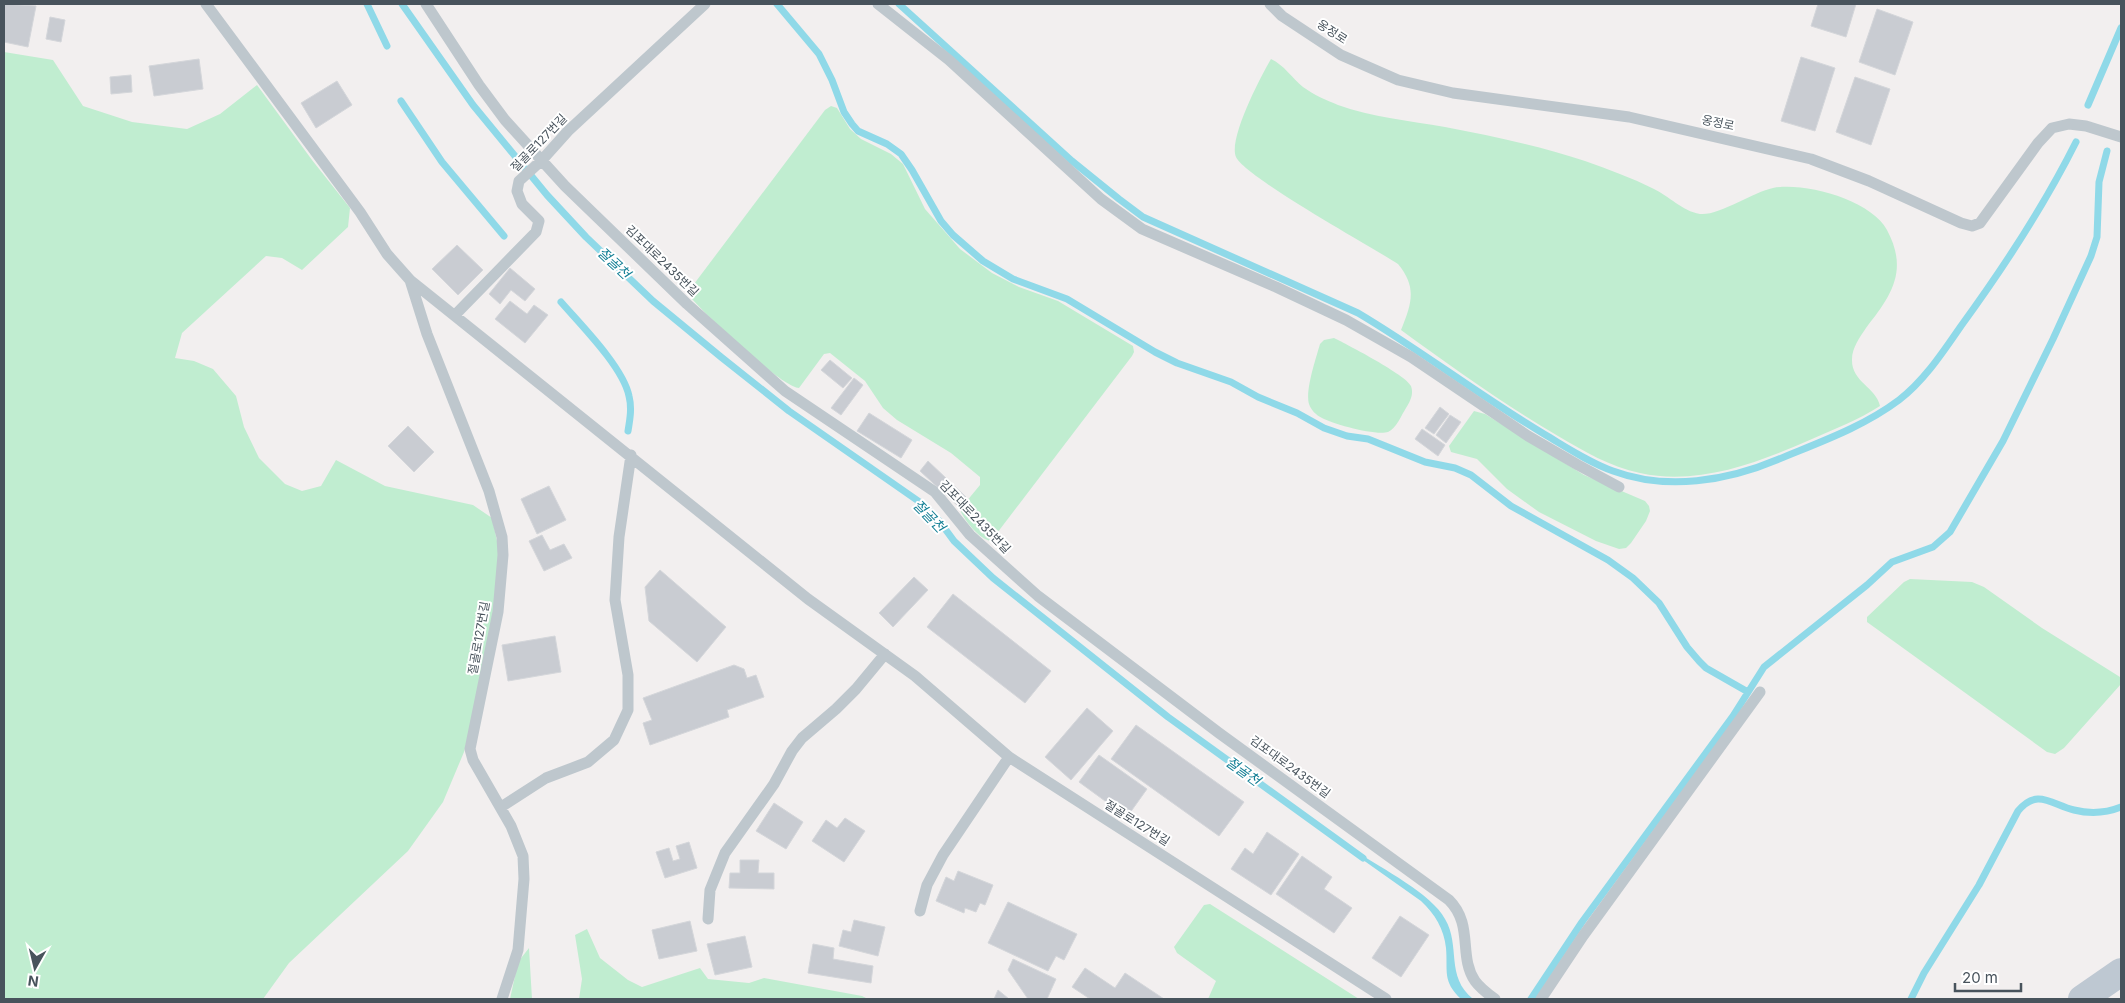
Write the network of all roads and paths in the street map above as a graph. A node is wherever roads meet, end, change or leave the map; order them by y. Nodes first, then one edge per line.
1 (206, 4) edge
2 (426, 4) edge
3 (705, 4) edge
4 (878, 4) edge
5 (1270, 4) edge
6 (2121, 137) edge
7 (540, 162) junction
8 (410, 280) junction
9 (455, 315) junction
10 (631, 455) junction
11 (1619, 487) dead end
12 (885, 654) junction
13 (1760, 692) dead end
14 (1009, 757) junction
15 (500, 807) junction
16 (920, 911) dead end
17 (708, 919) dead end
18 (2121, 972) edge
19 (502, 999) edge
20 (1386, 999) edge
21 (1495, 999) edge
22 (1540, 999) edge
23 (2082, 999) edge

1 - 8 lane, 절골로127번길
2 - 7 lane, 김포대로2435번길
3 - 7 lane, 절골로127번길
4 - 11 lane
5 - 6 lane, 옹정로
7 - 9 lane, 절골로127번길
7 - 21 lane, 김포대로2435번길
8 - 9 lane, 절골로127번길
8 - 15 lane, 절골로127번길
9 - 10 lane, 절골로127번길
10 - 12 lane, 절골로127번길
10 - 15 lane
12 - 14 lane, 절골로127번길
12 - 17 lane
13 - 22 lane
14 - 16 lane
14 - 20 lane, 절골로127번길
15 - 19 lane, 절골로127번길
18 - 23 street

